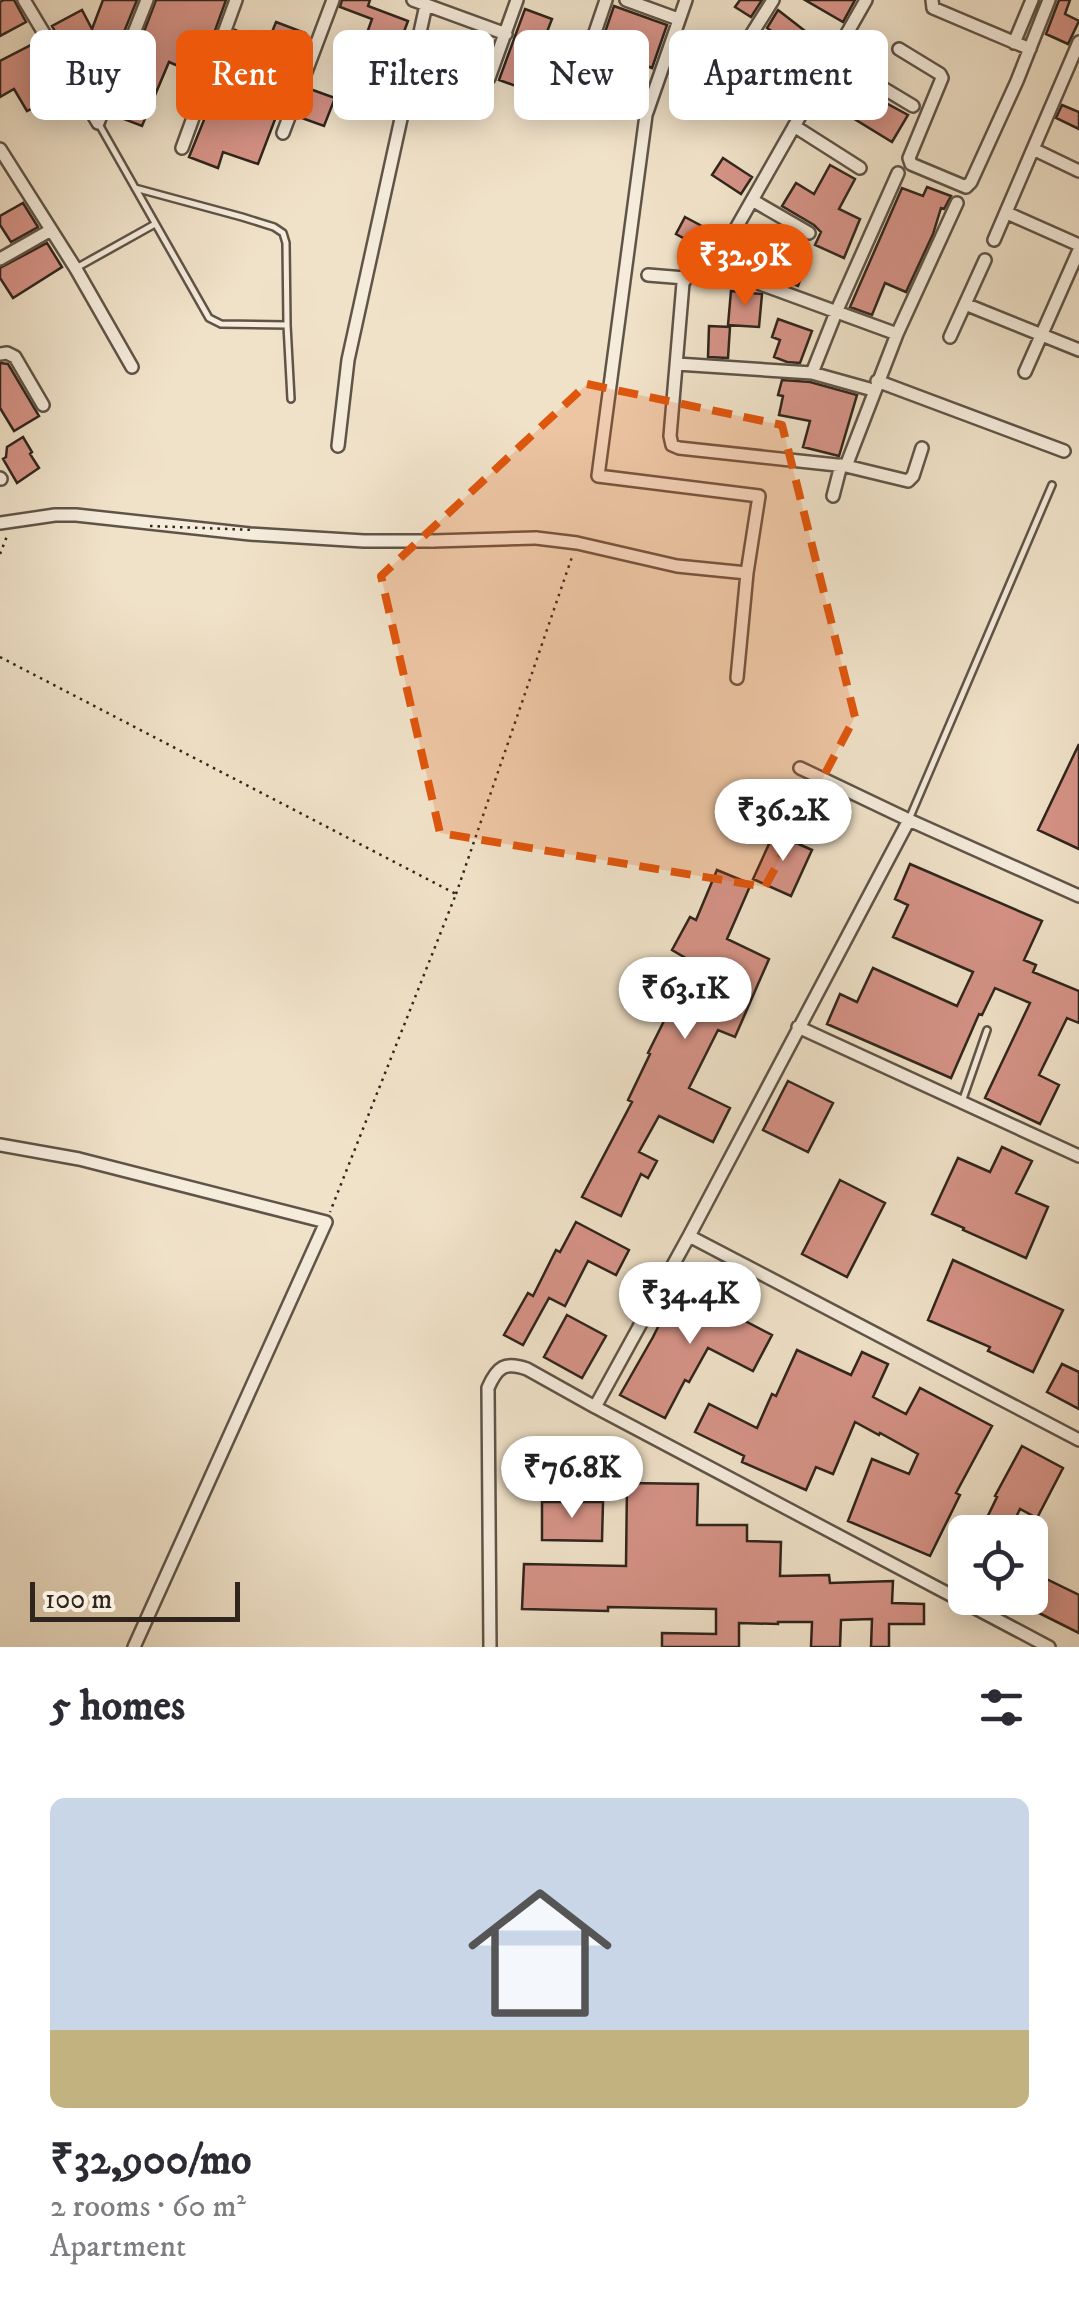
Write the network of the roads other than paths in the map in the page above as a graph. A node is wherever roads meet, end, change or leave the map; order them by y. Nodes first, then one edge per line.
1 (24, 0) edge
2 (146, 0) edge
3 (236, 0) edge
4 (333, 0) edge
5 (413, 0) edge
6 (517, 0) edge
7 (606, 0) edge
8 (626, 0) edge
9 (686, 0) edge
10 (773, 0) edge
11 (866, 0) edge
12 (932, 0) edge
13 (1032, 0) edge
14 (1049, 0) edge
15 (426, 5) junction
16 (1025, 17) junction
17 (678, 18) junction
18 (1040, 24) junction
19 (596, 30) edge
20 (754, 30) edge
21 (849, 30) edge
22 (506, 34) junction
23 (1079, 42) edge
24 (1014, 43) junction
25 (898, 49) dead end
26 (1030, 50) junction
27 (494, 65) edge
28 (888, 91) edge
29 (913, 106) dead end
30 (797, 120) edge
31 (98, 123) junction
32 (794, 126) junction
33 (283, 133) dead end
34 (182, 148) dead end
35 (0, 149) edge
36 (1034, 149) junction
37 (5, 167) edge
38 (860, 168) dead end
39 (1079, 170) edge
40 (898, 173) dead end
41 (135, 188) junction
42 (752, 200) junction
43 (957, 202) dead end
44 (1007, 213) junction
45 (155, 224) junction
46 (51, 230) junction
47 (809, 232) dead end
48 (994, 240) dead end
49 (1079, 248) edge
50 (0, 259) edge
51 (985, 260) dead end
52 (714, 267) junction
53 (76, 269) junction
54 (648, 275) dead end
55 (685, 278) junction
56 (966, 304) junction
57 (837, 310) junction
58 (287, 325) junction
59 (897, 334) junction
60 (1042, 335) junction
61 (950, 337) dead end
62 (1079, 350) edge
63 (0, 354) edge
64 (677, 364) junction
65 (132, 367) dead end
66 (1025, 372) dead end
67 (812, 373) junction
68 (876, 386) junction
69 (290, 400) dead end
70 (43, 404) dead end
71 (338, 446) dead end
72 (922, 448) dead end
73 (1064, 451) dead end
74 (843, 466) junction
75 (1052, 485) dead end
76 (833, 496) dead end
77 (0, 522) edge
78 (747, 573) junction
79 (737, 678) dead end
80 (800, 768) dead end
81 (909, 820) junction
82 (1079, 896) edge
83 (798, 1027) junction
84 (987, 1030) dead end
85 (962, 1102) junction
86 (0, 1145) edge
87 (1079, 1156) edge
88 (689, 1236) junction
89 (595, 1407) junction
90 (1079, 1440) edge
91 (134, 1647) edge
92 (490, 1647) edge
93 (1049, 1647) edge

1 - 31 street
2 - 31 street
3 - 34 street
4 - 33 street
5 - 15 street
6 - 22 street
7 - 19 street
8 - 17 street
9 - 17 street
10 - 20 street
11 - 21 street
12 - 24 street
13 - 16 street
14 - 18 street
15 - 22 street
15 - 71 street
16 - 18 street
16 - 24 street
17 - 78 street
18 - 26 street
22 - 27 street
23 - 36 street
24 - 26 street
25 - 26 street
28 - 29 street
30 - 32 street
31 - 41 lane
32 - 38 street
32 - 42 street
35 - 37 street
36 - 39 street
36 - 44 street
37 - 46 street
40 - 57 street
41 - 45 lane
41 - 58 lane
42 - 47 street
42 - 52 street
43 - 59 street
44 - 48 street
44 - 49 street
45 - 53 lane
45 - 58 lane
46 - 50 street
46 - 53 street
49 - 60 street
51 - 56 street
52 - 55 street
52 - 57 street
53 - 65 street
54 - 55 street
55 - 64 street
56 - 60 street
56 - 61 street
57 - 59 street
57 - 67 street
58 - 69 lane
59 - 68 street
60 - 62 street
60 - 66 street
63 - 70 street
64 - 67 street
64 - 74 street
67 - 68 street
68 - 73 street
68 - 74 street
72 - 74 street
74 - 76 street
75 - 81 lane
77 - 78 street, bridge
78 - 79 street
80 - 81 street
81 - 82 street
81 - 83 street
83 - 85 street
83 - 88 street
84 - 85 lane
85 - 87 street
86 - 91 street
88 - 89 street
88 - 90 street
89 - 92 street
89 - 93 street

